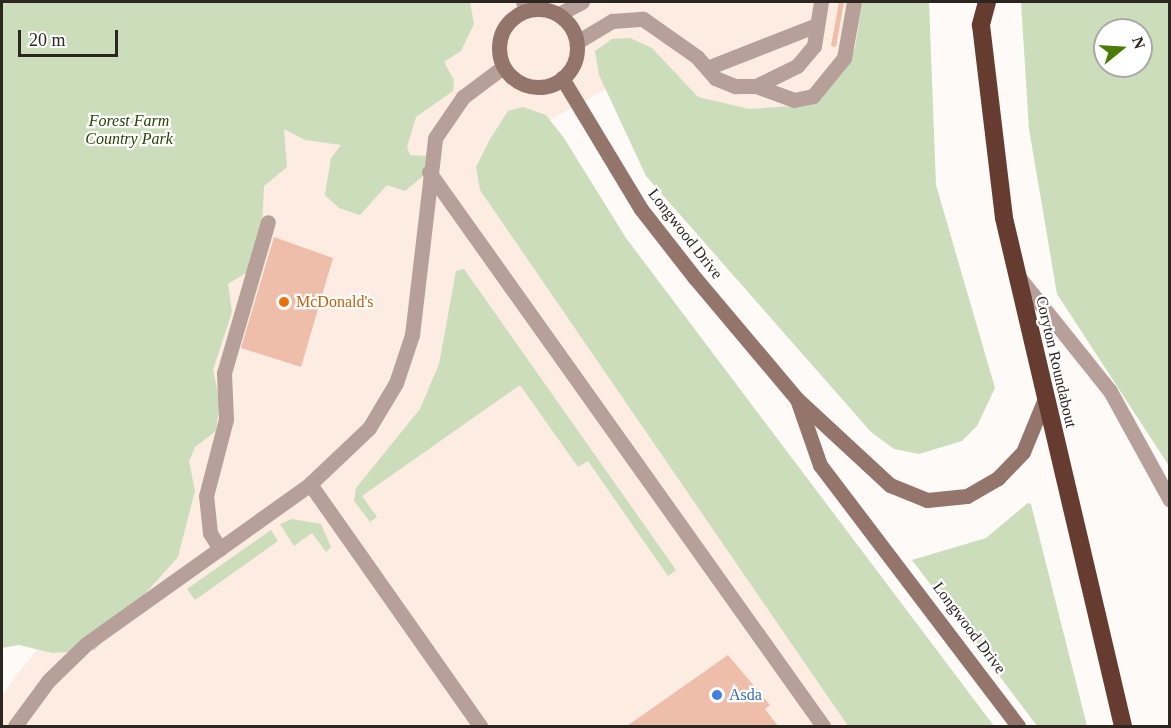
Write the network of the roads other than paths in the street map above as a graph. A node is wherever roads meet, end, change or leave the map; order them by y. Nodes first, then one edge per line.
1 (582, 2) edge
2 (637, 2) edge
3 (821, 2) edge
4 (854, 2) edge
5 (977, 2) edge
6 (987, 2) edge
7 (527, 5) edge
8 (559, 15) junction
9 (628, 16) junction
10 (817, 25) junction
11 (981, 25) junction
12 (577, 42) junction
13 (503, 67) junction
14 (707, 68) junction
15 (562, 78) junction
16 (756, 86) junction
17 (429, 172) junction
18 (268, 222) dead end
19 (1016, 273) junction
20 (797, 399) junction
21 (1044, 401) junction
22 (310, 484) junction
23 (1170, 500) edge
24 (220, 549) junction
25 (18, 725) edge
26 (480, 726) edge
27 (823, 726) edge
28 (1018, 726) edge
29 (1123, 726) edge

1 - 8 lane
2 - 9 lane
3 - 10 lane
4 - 16 lane
5 - 11 highway
6 - 11 highway, Coryton Roundabout
7 - 8 street
7 - 13 street
8 - 12 street
9 - 12 lane
9 - 14 lane
10 - 14 lane
10 - 16 lane
11 - 19 highway, Coryton Roundabout
12 - 15 street
13 - 15 street
13 - 17 lane
14 - 16 lane
15 - 20 street, Longwood Drive
17 - 22 lane
17 - 27 lane
18 - 24 lane
19 - 21 highway, Coryton Roundabout
19 - 23 lane
20 - 21 street, Longwood Drive
20 - 28 street, Longwood Drive
21 - 29 highway, Coryton Roundabout
22 - 24 lane
22 - 26 lane
24 - 25 lane

